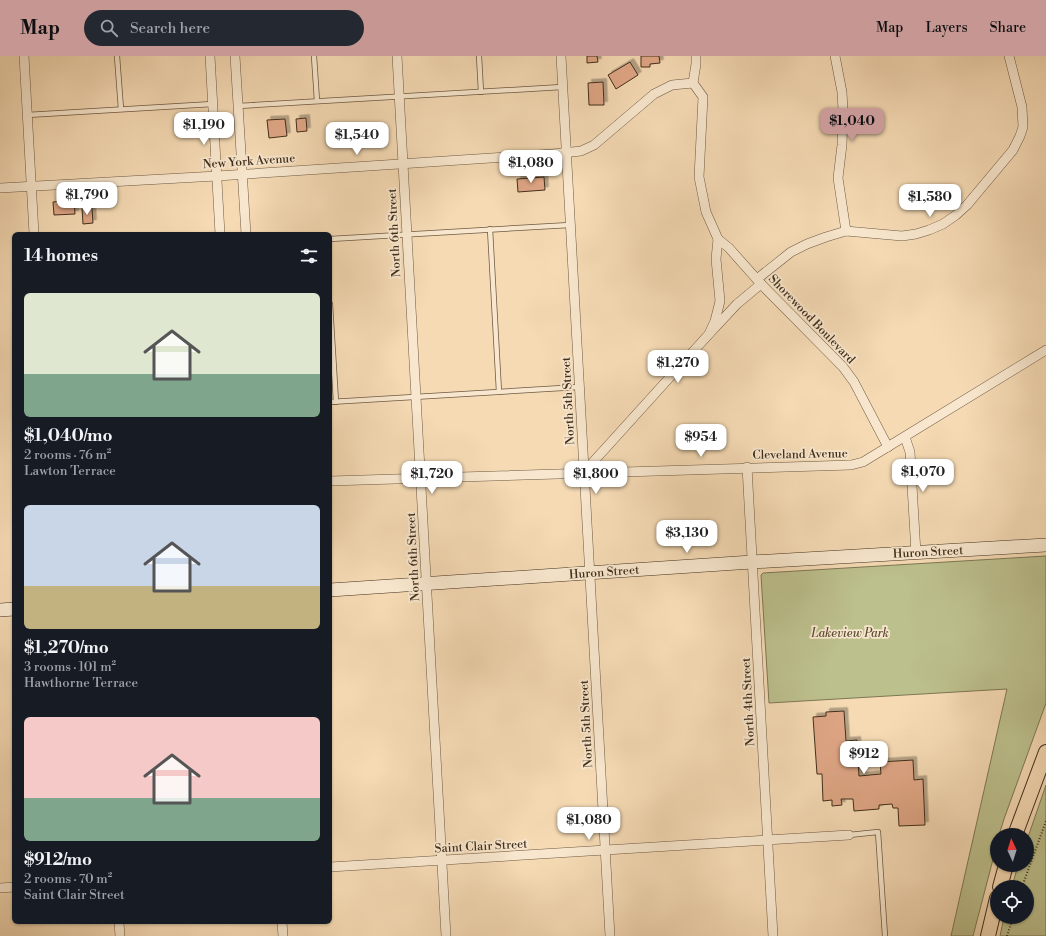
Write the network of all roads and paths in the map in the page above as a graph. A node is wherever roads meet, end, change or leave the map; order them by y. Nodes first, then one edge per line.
1 (24, 56) edge
2 (117, 56) edge
3 (210, 56) edge
4 (235, 56) edge
5 (314, 56) edge
6 (397, 56) edge
7 (479, 56) edge
8 (560, 56) edge
9 (696, 56) edge
10 (835, 56) edge
11 (1009, 56) edge
12 (693, 84) junction
13 (562, 87) junction
14 (481, 92) junction
15 (399, 97) junction
16 (317, 102) junction
17 (213, 104) junction
18 (238, 106) junction
19 (121, 109) junction
20 (27, 115) junction
21 (565, 153) junction
22 (402, 163) junction
23 (242, 174) junction
24 (217, 176) junction
25 (31, 186) junction
26 (0, 188) edge
27 (570, 225) junction
28 (490, 229) junction
29 (846, 231) junction
30 (34, 232) edge
31 (220, 232) edge
32 (246, 232) edge
33 (406, 234) junction
34 (332, 239) edge
35 (718, 239) junction
36 (759, 282) junction
37 (709, 334) junction
38 (332, 337) edge
39 (1046, 350) edge
40 (579, 387) junction
41 (499, 392) junction
42 (416, 396) junction
43 (332, 402) edge
44 (336, 402) junction
45 (905, 438) junction
46 (888, 447) junction
47 (747, 467) junction
48 (584, 472) junction
49 (421, 477) junction
50 (332, 480) edge
51 (1046, 545) edge
52 (916, 552) junction
53 (752, 562) junction
54 (590, 573) junction
55 (427, 584) junction
56 (332, 590) edge
57 (12, 609) edge
58 (0, 610) edge
59 (1046, 752) edge
60 (1046, 821) edge
61 (1018, 828) edge
62 (849, 835) joint
63 (768, 839) junction
64 (605, 851) junction
65 (442, 860) junction
66 (332, 867) edge
67 (1025, 880) edge
68 (12, 887) edge
69 (0, 888) edge
70 (119, 924) edge
71 (282, 924) edge
72 (991, 924) edge
73 (1011, 924) edge
74 (120, 936) edge
75 (283, 936) edge
76 (446, 936) edge
77 (610, 936) edge
78 (773, 936) edge
79 (885, 936) edge
80 (988, 936) edge
81 (1007, 936) edge

1 - 20 street
2 - 19 lane
3 - 17 street
4 - 18 street
5 - 16 lane
6 - 15 street, North 6th Street
7 - 14 lane
8 - 13 street, North 5th Street
9 - 12 street
10 - 29 street
11 - 29 street
12 - 21 street, New York Avenue
12 - 35 street, Shorewood Boulevard
13 - 14 lane
13 - 21 street, North 5th Street
14 - 15 lane
15 - 16 lane
15 - 22 street, North 6th Street
16 - 18 lane
17 - 19 lane
17 - 24 street
18 - 23 street
19 - 20 lane
20 - 25 street
21 - 22 street, New York Avenue
21 - 27 street, North 5th Street
22 - 23 street, New York Avenue
22 - 33 street, North 6th Street
23 - 24 street, New York Avenue
23 - 32 street
24 - 25 street, New York Avenue
24 - 31 street
25 - 26 street, New York Avenue
25 - 30 street
27 - 28 lane
27 - 40 street, North 5th Street
28 - 33 lane
28 - 41 lane
29 - 36 street
33 - 34 lane
33 - 42 street, North 6th Street
35 - 36 street, Shorewood Boulevard
35 - 37 street, Shorewood Boulevard
36 - 37 street
36 - 46 street, Shorewood Boulevard
37 - 48 street
38 - 44 lane
39 - 45 street, Cleveland Avenue
40 - 41 lane
40 - 48 street, North 5th Street
41 - 42 lane
42 - 44 lane
42 - 49 street, North 6th Street
43 - 44 lane
45 - 46 street, Cleveland Avenue
45 - 52 street
46 - 47 street, Cleveland Avenue
47 - 48 street, Cleveland Avenue
47 - 53 street, North 4th Street
48 - 49 street, Cleveland Avenue
48 - 54 street, North 5th Street
49 - 50 street, Cleveland Avenue
49 - 55 street, North 6th Street
51 - 52 street, Huron Street
52 - 53 street, Huron Street
53 - 54 street, Huron Street
53 - 63 street, North 4th Street
54 - 55 street, Huron Street
54 - 64 street, North 5th Street
55 - 56 street, Huron Street
55 - 65 street, North 6th Street
57 - 58 street
59 - 61 main road
60 - 67 path
62 - 63 street, Saint Clair Street
62 - 79 lane
63 - 64 street, Saint Clair Street
63 - 78 street, North 4th Street
64 - 65 street, Saint Clair Street
64 - 77 street, North 5th Street
65 - 66 street, Saint Clair Street
65 - 76 street, North 6th Street
68 - 69 street
70 - 74 street
71 - 75 street
72 - 80 main road
73 - 81 path

